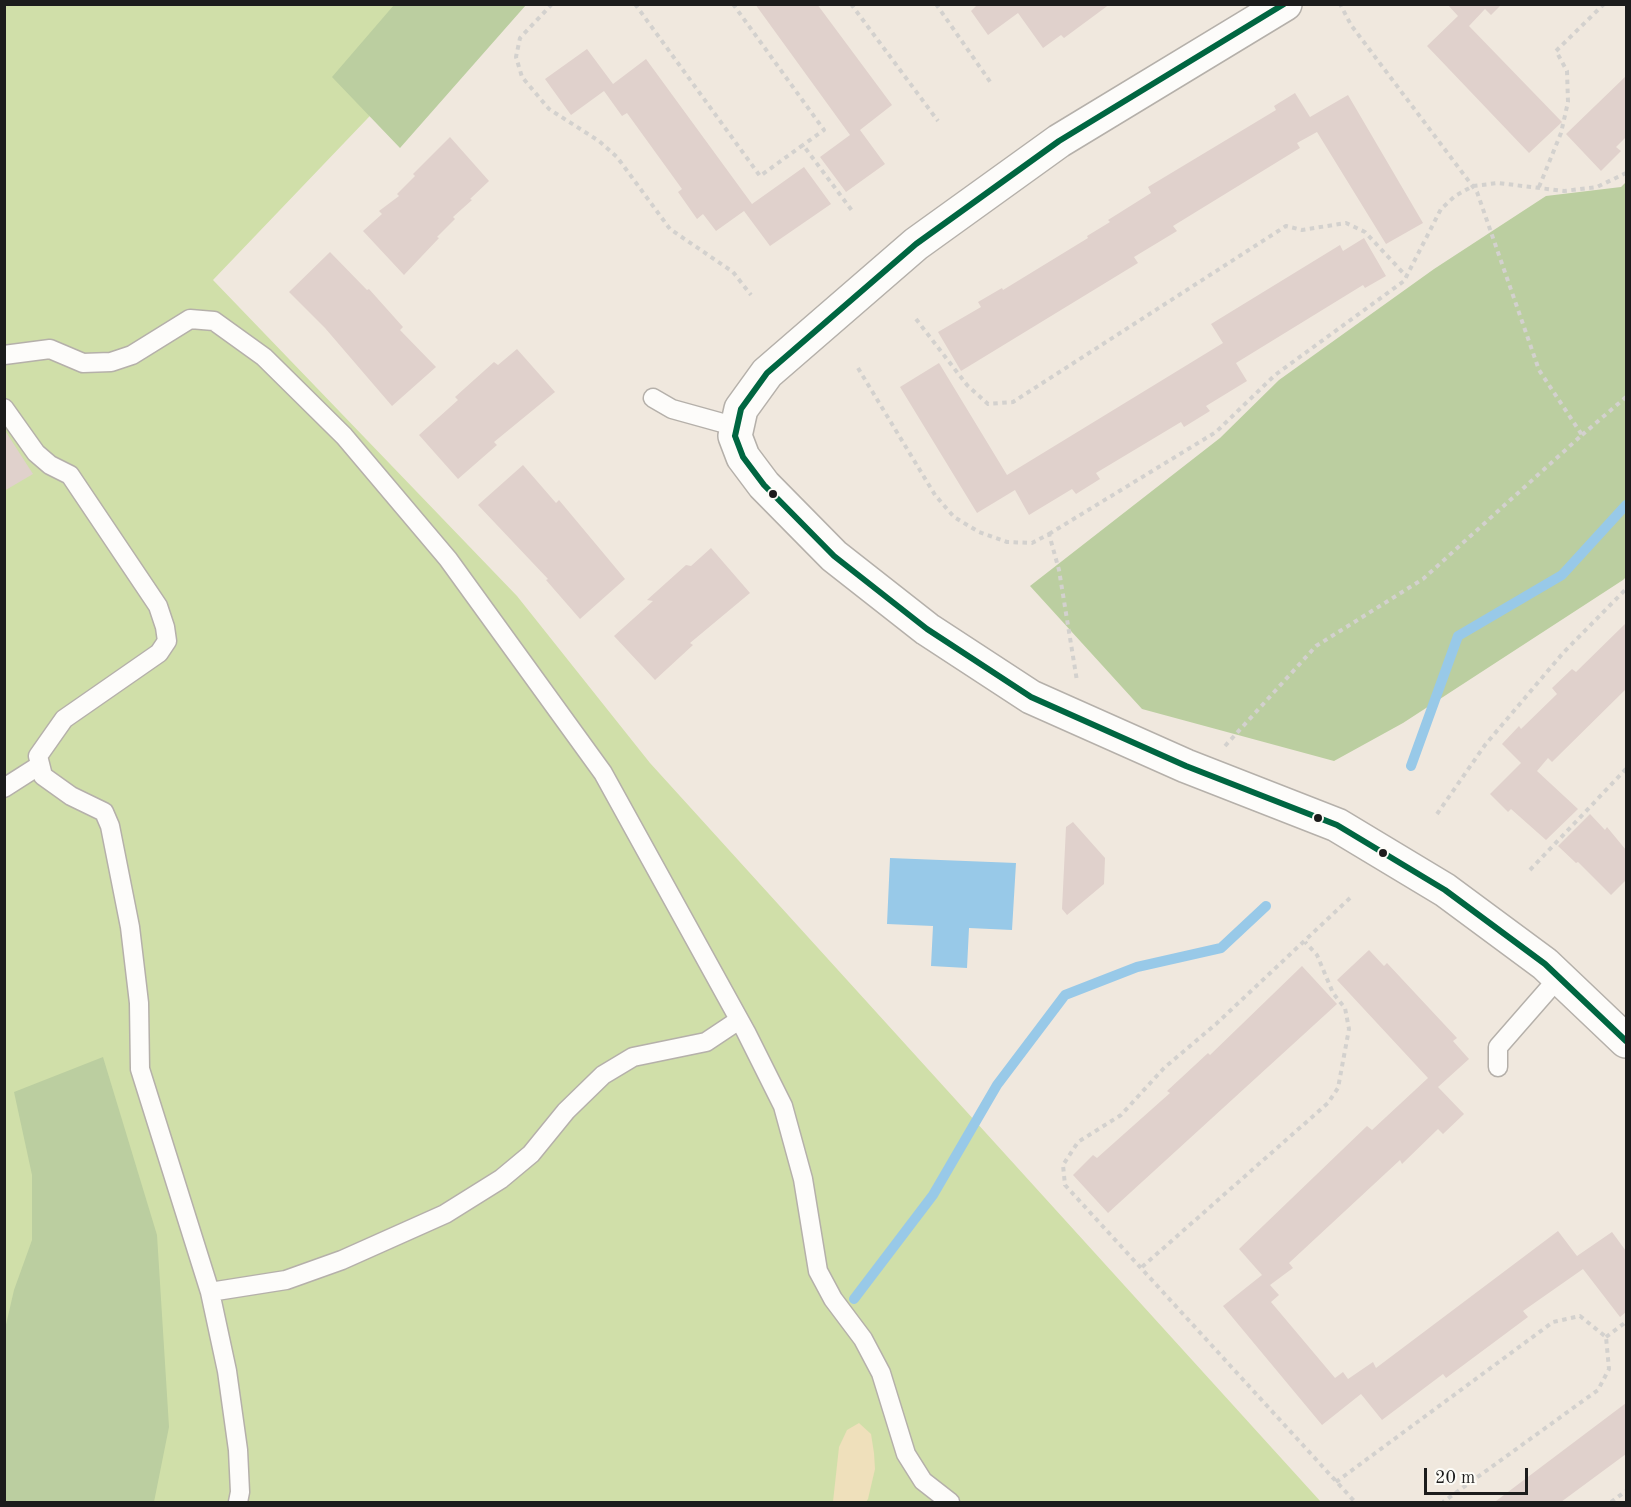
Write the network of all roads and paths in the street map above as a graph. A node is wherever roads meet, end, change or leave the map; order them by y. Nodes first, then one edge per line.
1 (552, 4) edge
2 (635, 4) edge
3 (733, 4) edge
4 (851, 4) edge
5 (936, 4) edge
6 (1285, 4) edge
7 (1340, 4) edge
8 (1604, 4) edge
9 (991, 83) dead end
10 (938, 121) dead end
11 (803, 146) junction
12 (1626, 173) edge
13 (1473, 186) junction
14 (1539, 187) junction
15 (853, 212) dead end
16 (1407, 277) junction
17 (751, 295) dead end
18 (916, 319) dead end
19 (4, 355) edge
20 (858, 368) dead end
21 (1626, 397) edge
22 (653, 398) dead end
23 (4, 408) edge
24 (736, 431) junction
25 (1582, 435) junction
26 (1049, 534) junction
27 (1626, 589) edge
28 (1078, 685) dead end
29 (1225, 747) dead end
30 (40, 765) junction
31 (1626, 770) edge
32 (4, 788) edge
33 (1437, 814) dead end
34 (1530, 870) dead end
35 (1350, 898) dead end
36 (1305, 942) junction
37 (1560, 976) junction
38 (739, 1020) junction
39 (1626, 1041) edge
40 (1498, 1067) dead end
41 (1142, 1268) junction
42 (210, 1292) junction
43 (1626, 1322) edge
44 (1606, 1337) junction
45 (1336, 1482) junction
46 (1626, 1491) edge
47 (238, 1503) edge
48 (950, 1503) edge
49 (1355, 1503) edge
50 (1443, 1503) edge
51 (1611, 1503) edge

1 - 17 path
2 - 11 path
3 - 11 path
4 - 10 path
5 - 9 path
6 - 24 street
7 - 13 path
8 - 14 path
11 - 15 path
12 - 14 path
13 - 14 path
13 - 16 path
13 - 25 path
16 - 18 path
16 - 26 path
19 - 38 lane
20 - 26 path
21 - 25 path
22 - 24 lane
23 - 30 lane
24 - 37 street
25 - 29 path
26 - 28 path
27 - 33 path
30 - 32 lane
30 - 42 lane
31 - 34 path
35 - 36 path
36 - 41 path
36 - 41 path
37 - 39 street
37 - 40 lane
38 - 42 lane
38 - 48 lane
41 - 45 path
42 - 47 lane
43 - 44 path
44 - 45 path
44 - 50 path
45 - 49 path
46 - 51 path

